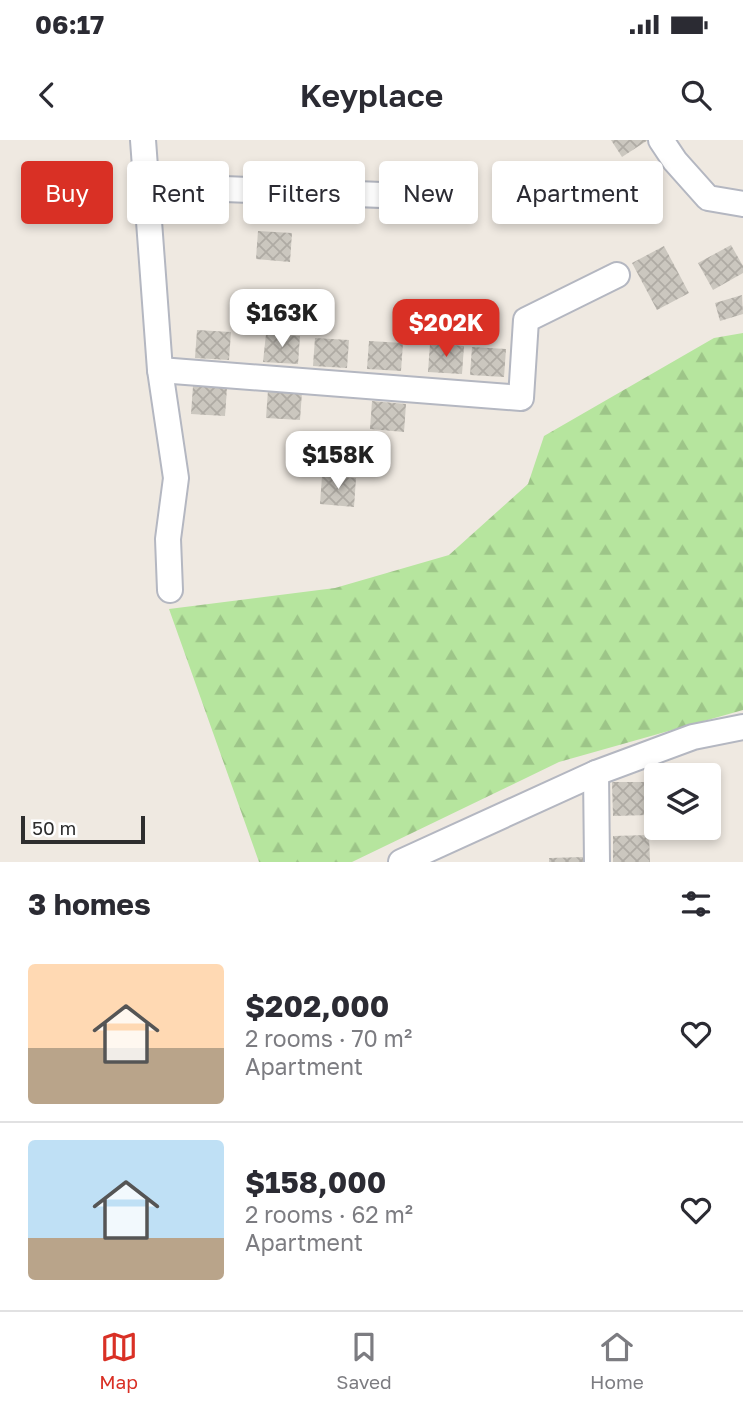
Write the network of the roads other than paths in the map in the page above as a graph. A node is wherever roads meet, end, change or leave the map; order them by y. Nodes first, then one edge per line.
1 (143, 140) edge
2 (661, 140) edge
3 (144, 161) edge
4 (229, 189) edge
5 (379, 195) edge
6 (743, 204) edge
7 (149, 224) edge
8 (617, 275) dead end
9 (160, 370) junction
10 (170, 590) dead end
11 (743, 727) edge
12 (596, 773) junction
13 (401, 862) edge
14 (597, 862) edge

1 - 3 street
2 - 6 street
4 - 5 street
7 - 9 street
8 - 9 street
9 - 10 street
11 - 12 street
12 - 13 street
12 - 14 street

